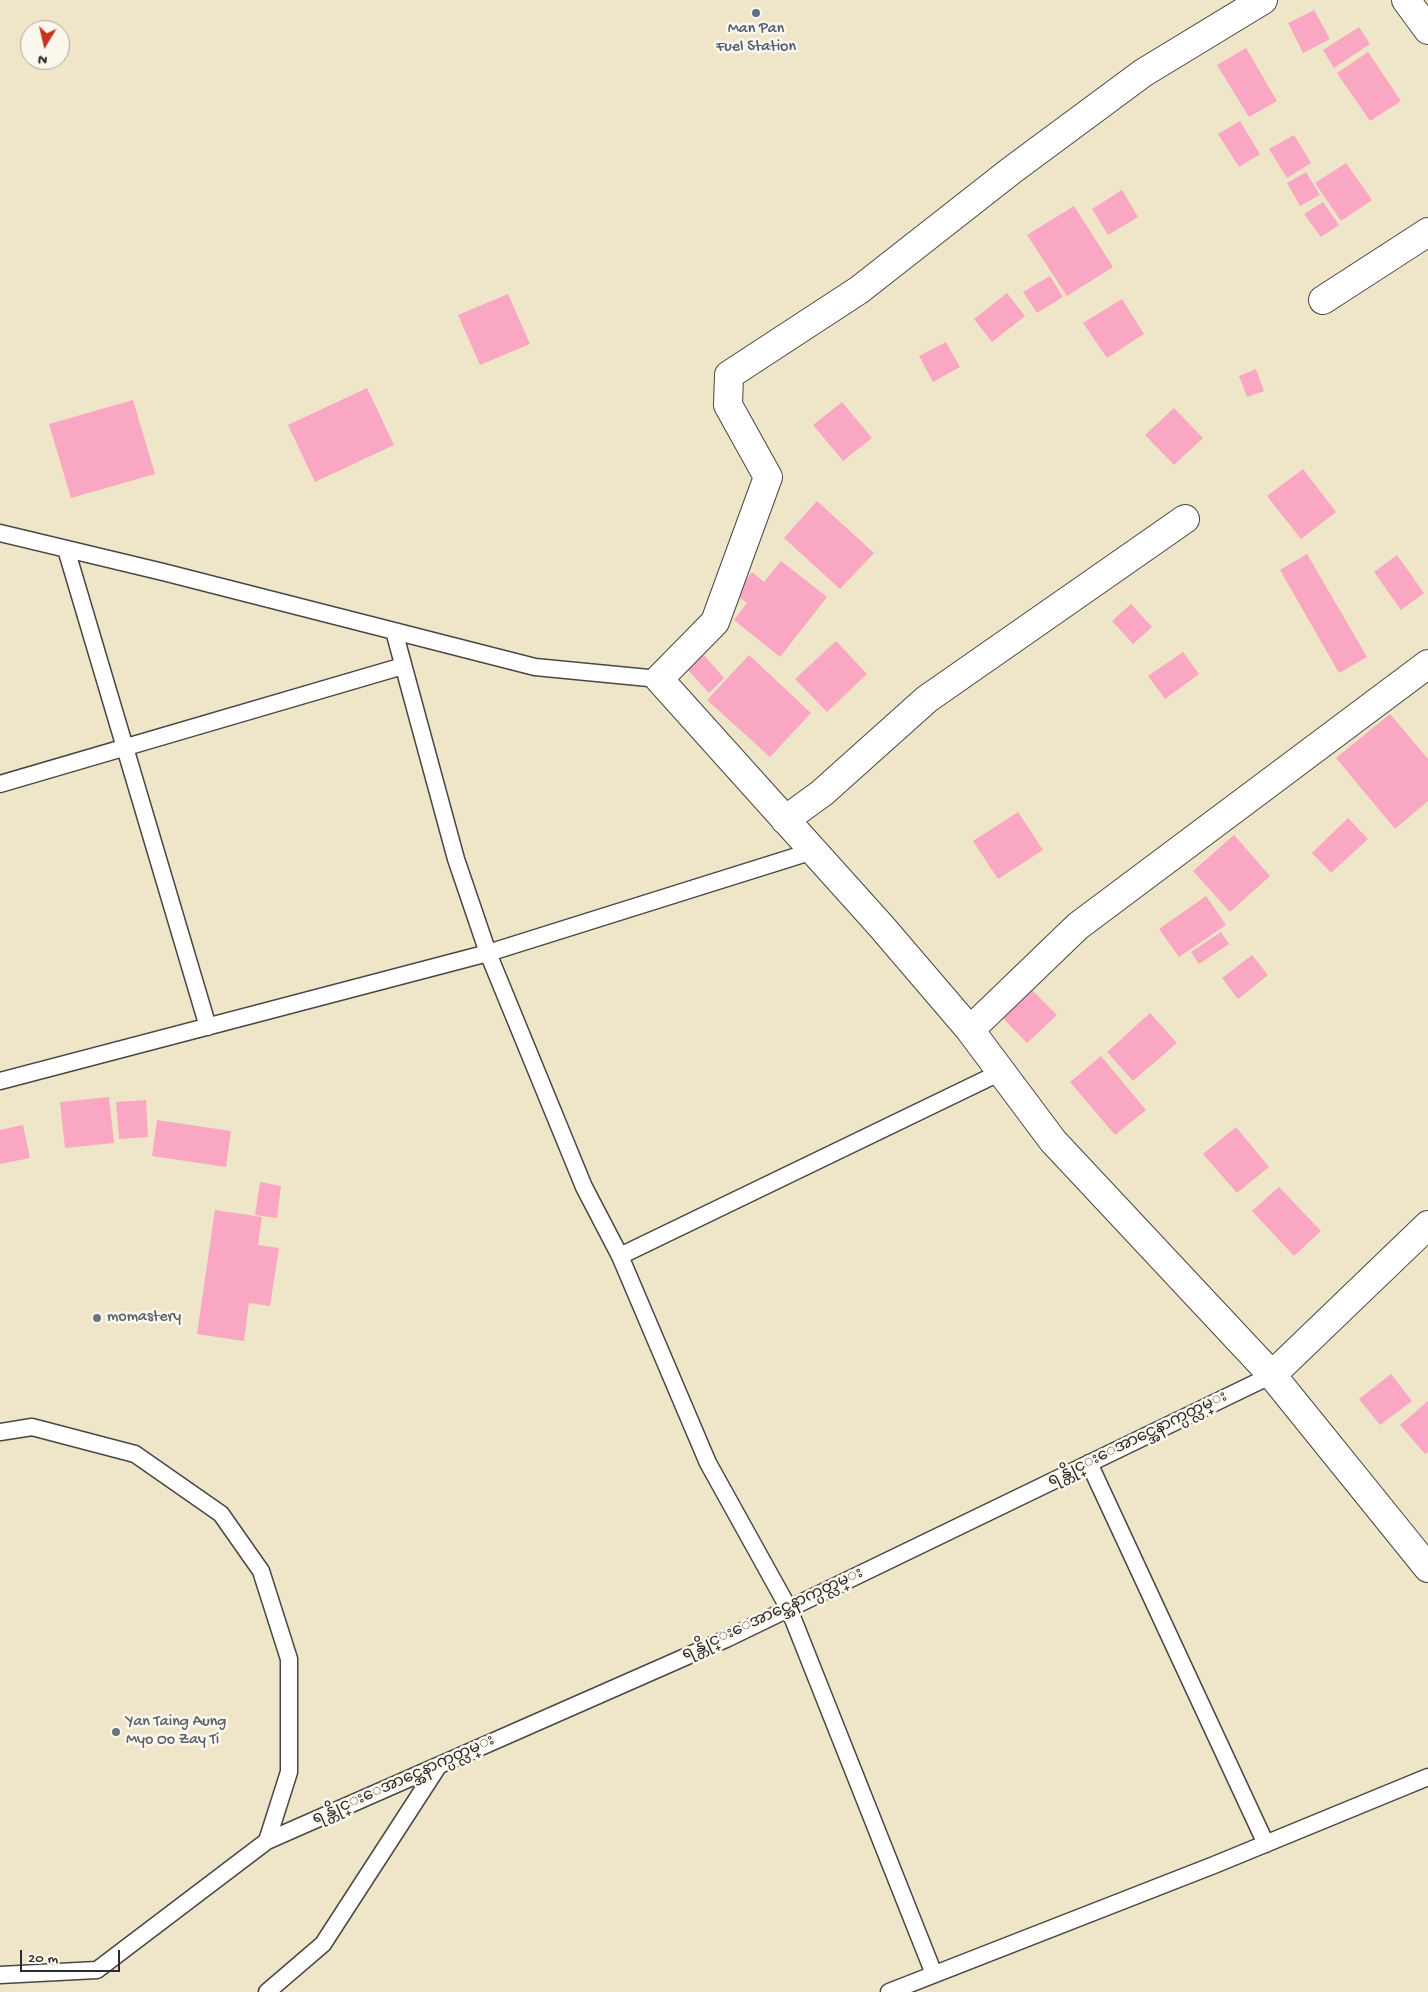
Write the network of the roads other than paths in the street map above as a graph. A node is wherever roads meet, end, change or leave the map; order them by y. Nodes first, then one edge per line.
1 (1263, 0) edge
2 (1406, 0) edge
3 (1428, 30) edge
4 (1428, 232) edge
5 (1323, 300) dead end
6 (1186, 519) dead end
7 (0, 534) edge
8 (66, 549) junction
9 (394, 631) junction
10 (1428, 664) edge
11 (403, 666) junction
12 (659, 678) junction
13 (126, 748) junction
14 (0, 784) edge
15 (785, 820) junction
16 (813, 851) junction
17 (488, 953) junction
18 (208, 1027) junction
19 (970, 1030) junction
20 (1001, 1072) junction
21 (0, 1081) edge
22 (1428, 1225) edge
23 (620, 1256) junction
24 (1272, 1375) junction
25 (0, 1432) edge
26 (1089, 1463) junction
27 (1428, 1568) edge
28 (790, 1609) junction
29 (439, 1765) junction
30 (1428, 1777) edge
31 (267, 1841) junction
32 (1266, 1844) junction
33 (934, 1974) junction
34 (0, 1975) edge
35 (267, 1992) edge
36 (889, 1992) edge

1 - 12 street
2 - 3 street
4 - 5 street
6 - 15 street
7 - 8 lane
8 - 9 lane
8 - 13 lane
9 - 11 lane
9 - 12 lane
10 - 19 street
11 - 13 lane
11 - 17 lane
12 - 15 street
13 - 14 lane
13 - 18 lane
15 - 16 street
16 - 17 lane
16 - 19 street
17 - 18 lane
17 - 23 lane
18 - 21 lane
19 - 20 street
20 - 23 lane
20 - 24 street
22 - 24 street
23 - 28 lane
24 - 26 lane, ရန္တိုင္းေအာင္အေနာက္ပတ္လမ္း
24 - 27 street
25 - 31 lane
26 - 28 lane, ရန္တိုင္းေအာင္အေနာက္ပတ္လမ္း
26 - 32 lane
28 - 29 lane, ရန္တိုင္းေအာင္အေနာက္ပတ္လမ္း
28 - 33 lane
29 - 31 lane, ရန္တိုင္းေအာင္အေနာက္ပတ္လမ္း
29 - 35 lane
30 - 32 lane
31 - 34 lane, ရန္တိုင္းေအာင္အေနာက္ပတ္လမ္း
32 - 33 lane
33 - 36 lane

